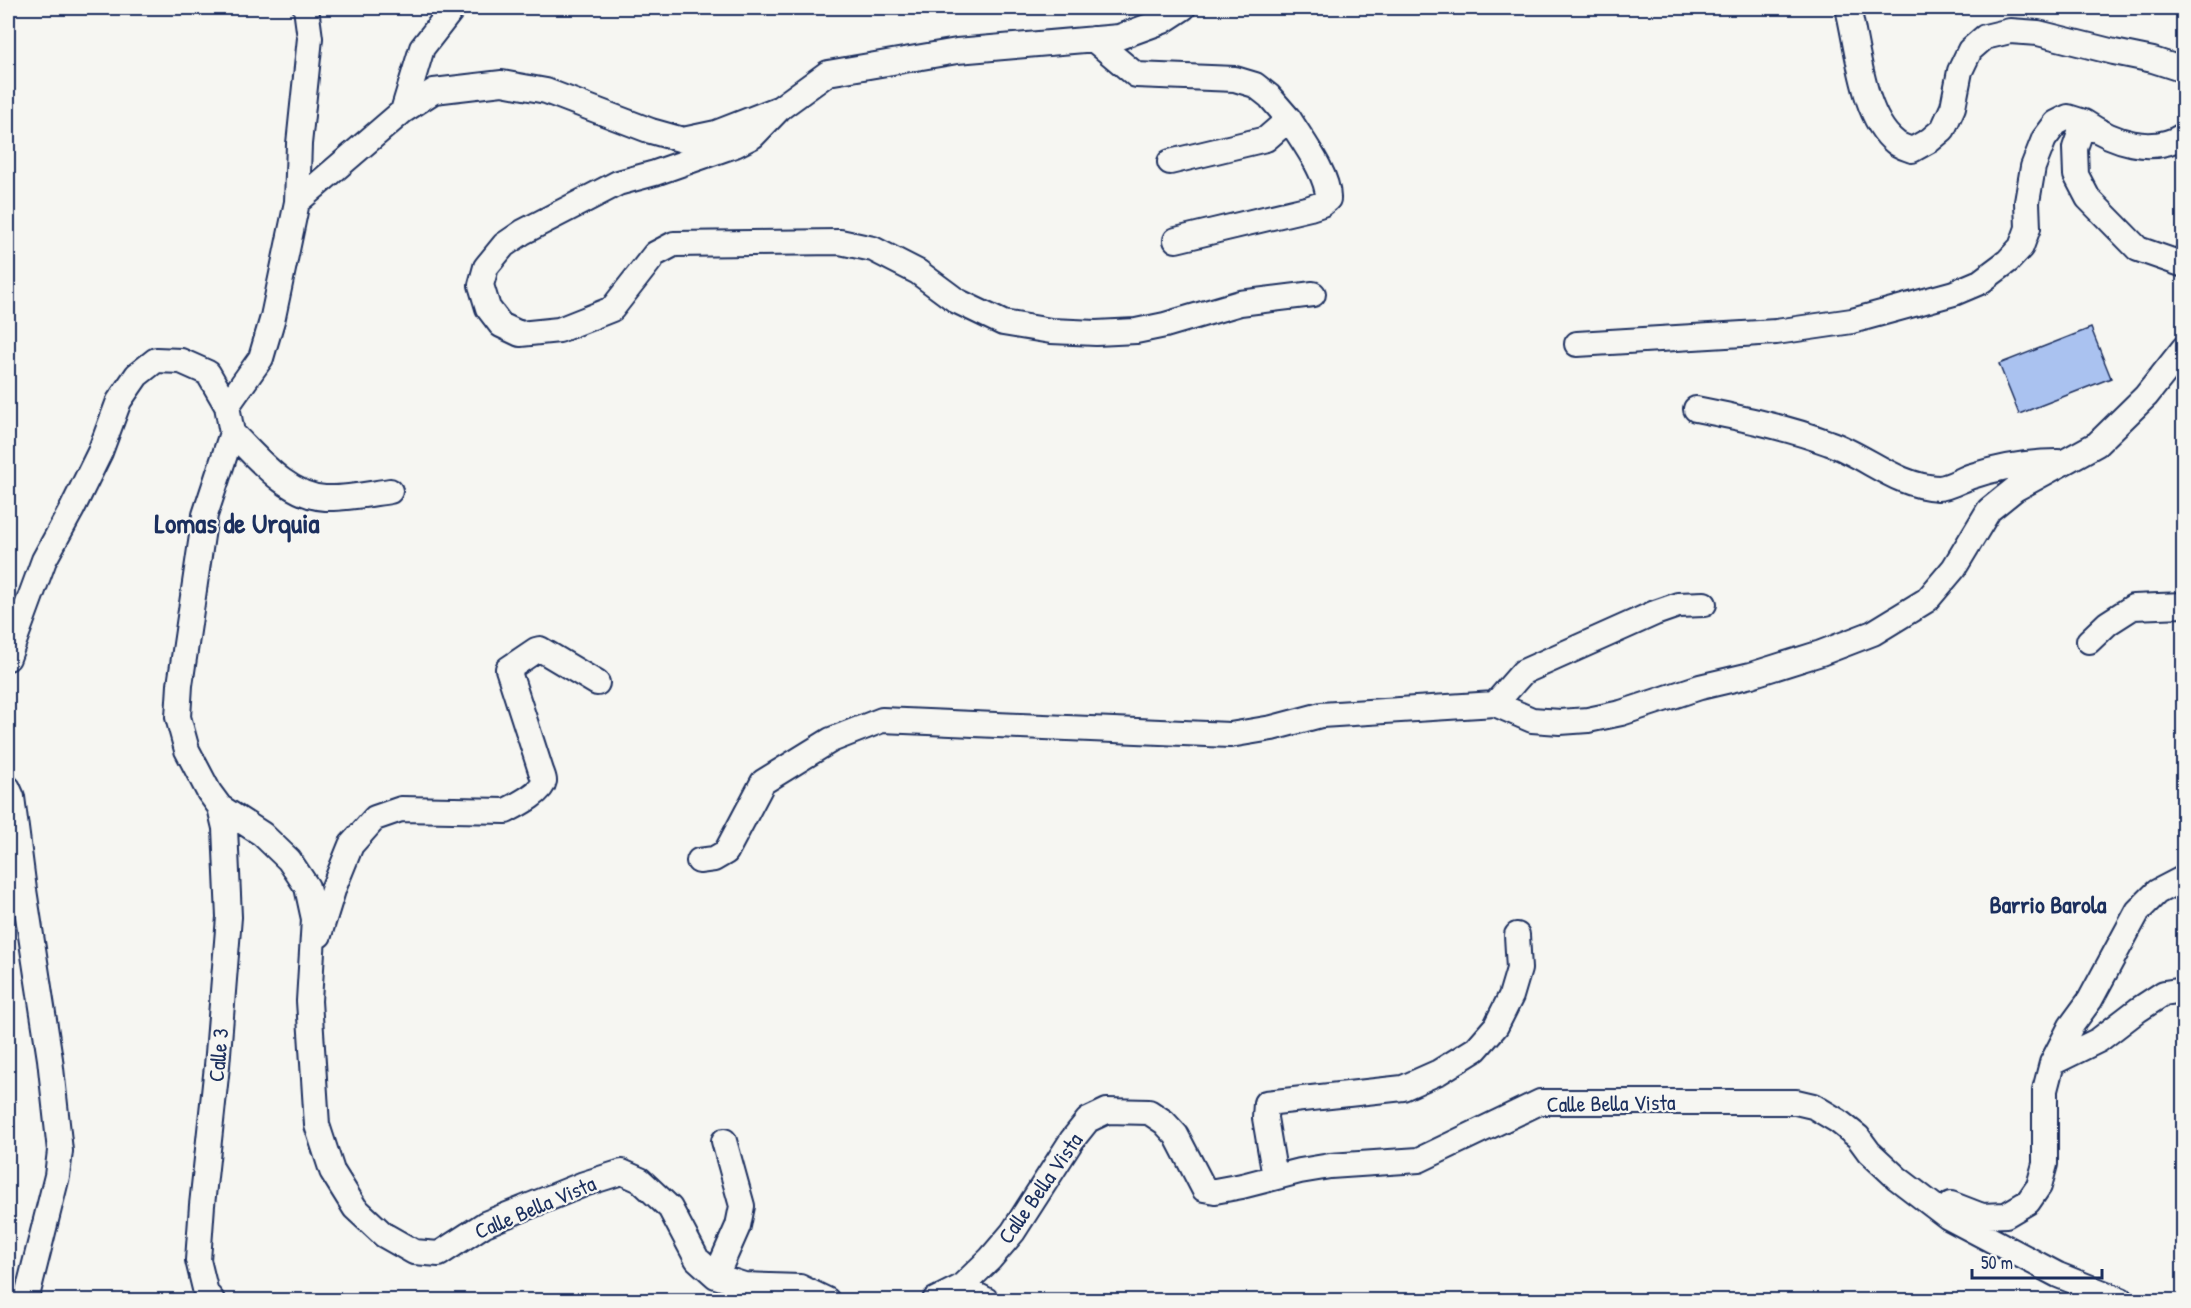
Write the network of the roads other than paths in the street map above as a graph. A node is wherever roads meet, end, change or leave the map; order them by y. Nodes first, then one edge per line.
1 (306, 8) edge
2 (453, 8) edge
3 (1183, 8) edge
4 (1848, 8) edge
5 (1093, 39) junction
6 (2184, 70) edge
7 (780, 108) junction
8 (403, 111) junction
9 (1288, 119) junction
10 (2084, 122) junction
11 (2184, 135) edge
12 (1170, 162) dead end
13 (297, 202) junction
14 (1176, 240) dead end
15 (2184, 265) edge
16 (1313, 294) dead end
17 (1577, 344) dead end
18 (2184, 348) edge
19 (227, 406) junction
20 (1696, 409) dead end
21 (232, 433) junction
22 (2066, 462) junction
23 (390, 491) dead end
24 (1704, 604) dead end
25 (2184, 605) edge
26 (2089, 641) dead end
27 (8, 658) edge
28 (597, 682) dead end
29 (1495, 705) junction
30 (8, 788) edge
31 (227, 813) junction
32 (699, 861) dead end
33 (2184, 878) edge
34 (1517, 935) dead end
35 (312, 957) junction
36 (2184, 990) edge
37 (2052, 1063) junction
38 (724, 1141) dead end
39 (1275, 1177) junction
40 (1917, 1195) junction
41 (716, 1276) junction
42 (961, 1287) junction
43 (779, 1294) edge
44 (26, 1300) edge
45 (212, 1300) edge
46 (826, 1300) edge
47 (935, 1300) edge
48 (986, 1300) edge
49 (2121, 1300) edge

1 - 13 street
2 - 8 street
3 - 5 street
4 - 6 street
5 - 7 street
5 - 9 street
7 - 8 street
7 - 16 street
8 - 13 street
9 - 12 street
9 - 14 street
10 - 11 street
10 - 15 street
10 - 17 street
13 - 19 street
18 - 22 street
19 - 21 street
19 - 27 street
20 - 22 street
21 - 23 street
21 - 31 street
22 - 29 street
24 - 29 street
25 - 26 street
28 - 35 street
29 - 32 street
30 - 44 street
31 - 35 street, Calle Bella Vista
31 - 45 street, Calle 3
33 - 37 street
34 - 39 street
35 - 41 street, Calle Bella Vista
36 - 37 street
37 - 40 street
38 - 41 street
39 - 40 street, Calle Bella Vista
39 - 42 street, Calle Bella Vista
40 - 49 street, Calle Bella Vista
41 - 43 street, Calle Bella Vista
42 - 47 street, Calle Bella Vista
42 - 48 street
43 - 46 street, Calle Bella Vista

